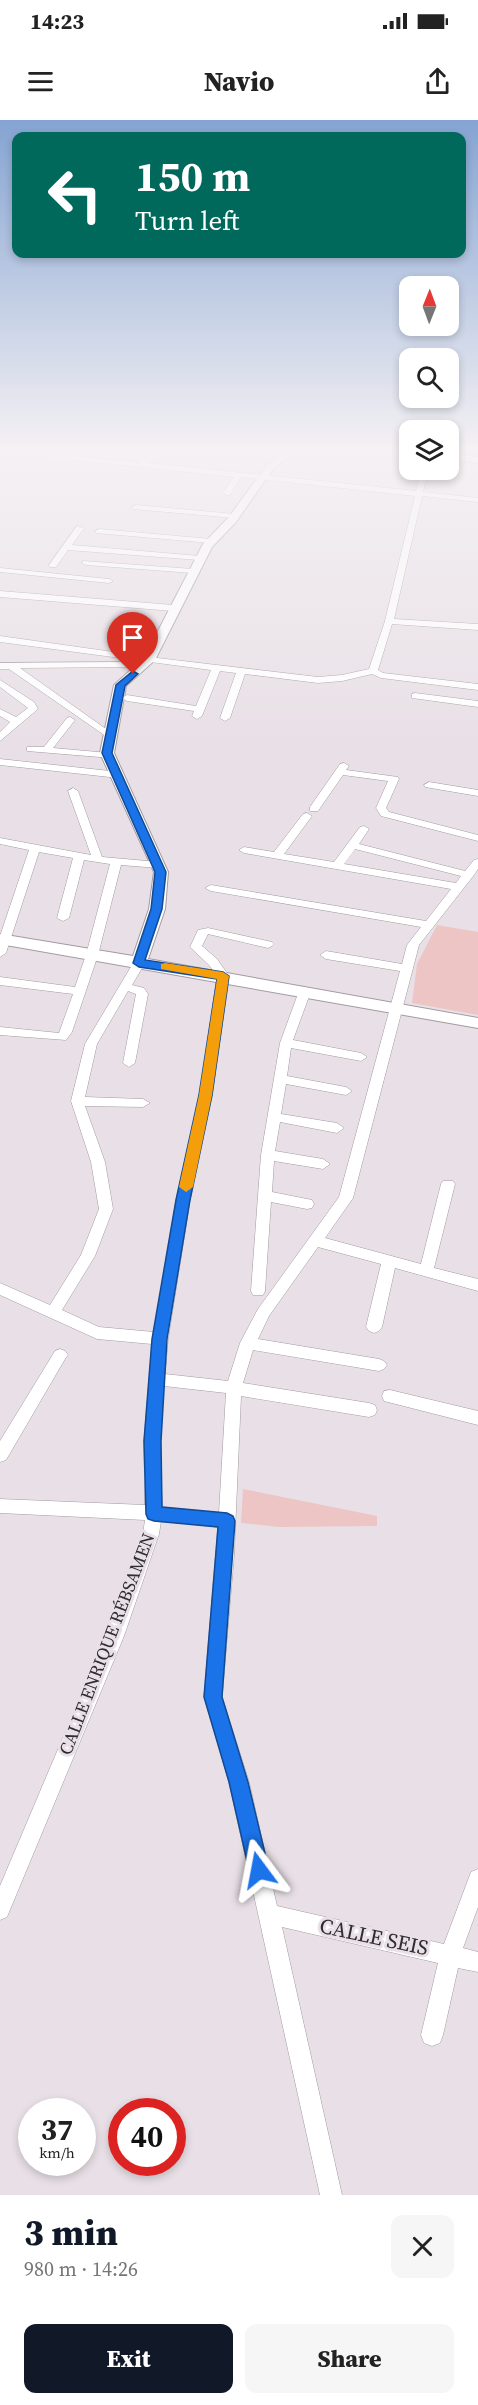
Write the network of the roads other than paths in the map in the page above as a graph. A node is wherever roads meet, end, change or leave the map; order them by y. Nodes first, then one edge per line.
1 (66, 547) joint
2 (207, 547) edge
3 (407, 547) edge
4 (199, 558) junction
5 (86, 563) dead end
6 (53, 565) dead end
7 (0, 570) edge
8 (193, 571) junction
9 (109, 581) dead end
10 (0, 594) edge
11 (173, 608) junction
12 (389, 621) junction
13 (478, 627) edge
14 (0, 639) edge
15 (147, 662) junction
16 (0, 666) edge
17 (11, 666) junction
18 (216, 669) junction
19 (241, 671) junction
20 (373, 671) junction
21 (0, 683) edge
22 (478, 687) edge
23 (415, 696) dead end
24 (127, 698) dead end
25 (478, 704) edge
26 (0, 712) edge
27 (225, 718) dead end
28 (70, 720) dead end
29 (16, 721) junction
30 (110, 736) junction
31 (0, 738) edge
32 (30, 749) dead end
33 (46, 751) junction
34 (109, 756) junction
35 (3, 759) edge
36 (119, 775) junction
37 (429, 785) dead end
38 (73, 791) dead end
39 (478, 793) edge
40 (429, 825) junction
41 (478, 827) edge
42 (364, 829) dead end
43 (478, 838) edge
44 (0, 841) edge
45 (352, 845) junction
46 (35, 849) junction
47 (244, 850) dead end
48 (277, 856) junction
49 (79, 857) junction
50 (98, 860) junction
51 (410, 860) junction
52 (116, 862) junction
53 (478, 862) edge
54 (158, 865) junction
55 (337, 866) junction
56 (468, 874) junction
57 (400, 877) junction
58 (459, 887) junction
59 (211, 888) dead end
60 (63, 918) dead end
61 (428, 925) junction
62 (2, 944) edge
63 (268, 944) dead end
64 (92, 955) junction
65 (326, 955) dead end
66 (139, 963) junction
67 (405, 968) junction
68 (223, 976) junction
69 (0, 981) edge
70 (124, 986) junction
71 (305, 991) junction
72 (80, 992) junction
73 (395, 1008) junction
74 (478, 1023) edge
75 (0, 1031) edge
76 (286, 1043) junction
77 (361, 1057) dead end
78 (129, 1063) dead end
79 (282, 1079) junction
80 (346, 1091) dead end
81 (78, 1101) junction
82 (143, 1103) dead end
83 (275, 1117) junction
84 (337, 1128) dead end
85 (268, 1155) junction
86 (323, 1164) dead end
87 (448, 1184) dead end
88 (265, 1196) junction
89 (307, 1204) dead end
90 (315, 1241) junction
91 (388, 1261) junction
92 (426, 1271) junction
93 (478, 1285) edge
94 (0, 1289) edge
95 (258, 1291) dead end
96 (53, 1312) junction
97 (374, 1328) dead end
98 (160, 1339) junction
99 (248, 1343) junction
100 (60, 1354) dead end
101 (379, 1365) dead end
102 (156, 1379) junction
103 (234, 1388) junction
104 (390, 1396) dead end
105 (369, 1410) dead end
106 (478, 1418) edge
107 (0, 1455) edge
108 (0, 1506) edge
109 (154, 1514) junction
110 (227, 1521) junction
111 (478, 1879) edge
112 (2, 1900) edge
113 (269, 1914) junction
114 (451, 1954) junction
115 (478, 1962) edge
116 (432, 2035) dead end
117 (331, 2195) edge

1 - 4 street
1 - 6 street
2 - 4 main road
3 - 12 street
4 - 8 main road
5 - 8 street
7 - 9 street
8 - 11 main road
10 - 11 street
11 - 15 main road
12 - 13 street
12 - 20 street
14 - 15 street
15 - 17 street
15 - 18 street
15 - 30 main road
16 - 17 street
17 - 30 street
18 - 19 street
18 - 24 street
19 - 20 street
19 - 27 street
20 - 22 street
21 - 29 street
23 - 25 street
26 - 29 street
28 - 33 street
29 - 31 street
30 - 34 main road
32 - 33 street
33 - 34 street
34 - 36 main road
35 - 36 street
36 - 54 main road
37 - 39 street
38 - 50 street
40 - 41 street
40 - 43 street
40 - 48 street
42 - 45 street
44 - 46 street
45 - 51 street
45 - 55 street
46 - 49 street
46 - 62 street
47 - 48 street
48 - 55 street
49 - 50 street
49 - 60 street
50 - 52 street
51 - 56 street
51 - 57 street
52 - 54 street
52 - 64 street
53 - 56 street
54 - 66 main road
55 - 57 street
56 - 58 street
57 - 58 street
58 - 61 street
59 - 61 street
61 - 67 street
62 - 64 main road
63 - 68 street
64 - 66 main road
64 - 72 street
65 - 67 street
66 - 68 main road
66 - 70 street
67 - 73 street
68 - 71 main road
68 - 98 street, CALLE ENRIQUE RÉBSAMEN
69 - 72 street
70 - 78 street
70 - 81 street
71 - 73 main road
71 - 76 street
72 - 75 street
73 - 74 main road
73 - 90 street
76 - 77 street
76 - 79 street
79 - 80 street
79 - 83 street
81 - 82 street
81 - 96 street
83 - 84 street
83 - 85 street
85 - 86 street
85 - 88 street
87 - 92 street
88 - 89 street
88 - 95 street
90 - 91 street
90 - 99 street
91 - 92 street
91 - 97 street
92 - 93 street
94 - 96 street
96 - 98 street
98 - 102 street, CALLE ENRIQUE RÉBSAMEN
99 - 101 street
99 - 103 street
100 - 107 street
102 - 103 street
102 - 109 street, CALLE ENRIQUE RÉBSAMEN
103 - 105 street
103 - 110 street
104 - 106 street
108 - 109 street
109 - 110 street
109 - 112 street, CALLE ENRIQUE RÉBSAMEN
110 - 113 street
111 - 114 street
113 - 114 street, CALLE SEIS
113 - 117 street
114 - 115 street, CALLE SEIS
114 - 116 street

